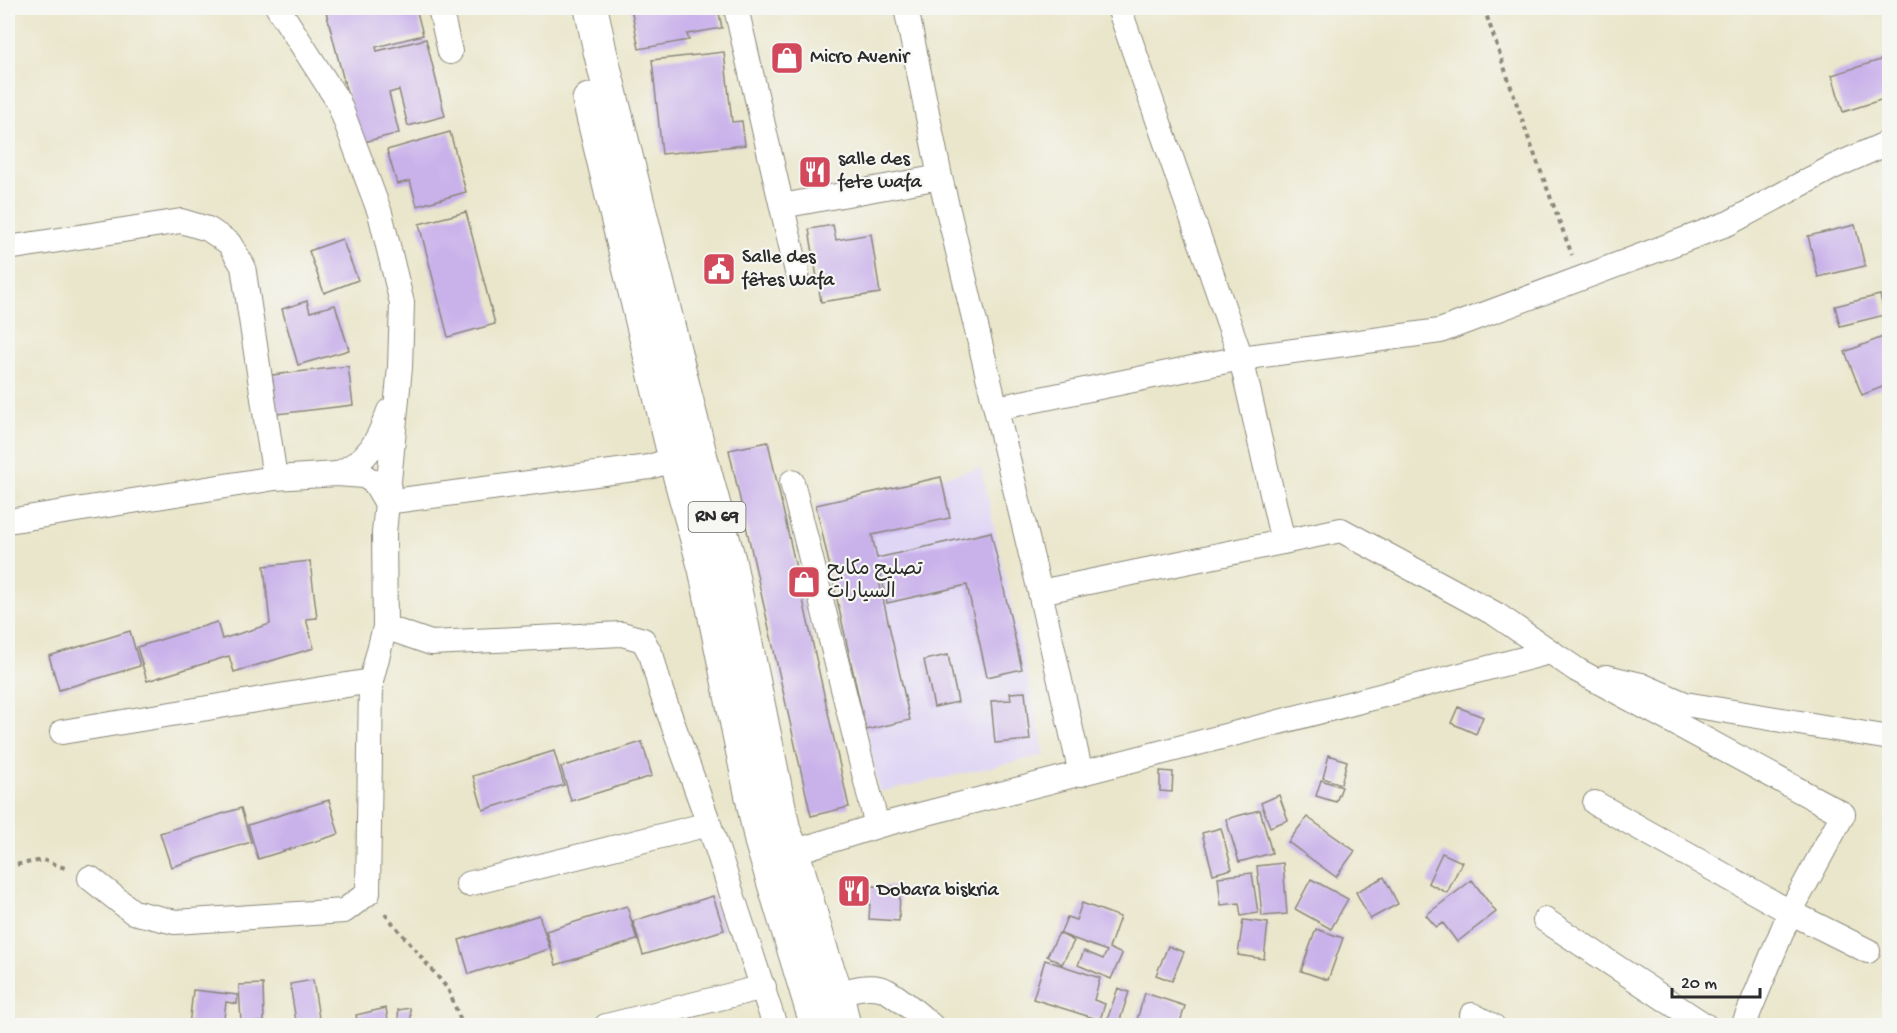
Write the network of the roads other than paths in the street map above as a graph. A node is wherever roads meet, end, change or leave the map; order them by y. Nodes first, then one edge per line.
1 (278, 8) edge
2 (440, 8) edge
3 (568, 8) edge
4 (591, 8) edge
5 (736, 8) edge
6 (906, 8) edge
7 (1119, 8) edge
8 (450, 52) dead end
9 (1890, 142) edge
10 (940, 177) junction
11 (782, 206) junction
12 (8, 248) edge
13 (797, 272) dead end
14 (1241, 358) junction
15 (398, 390) junction
16 (997, 408) junction
17 (688, 459) junction
18 (337, 474) junction
19 (275, 478) junction
20 (792, 482) dead end
21 (386, 502) junction
22 (8, 521) edge
23 (1283, 542) junction
24 (1040, 592) junction
25 (385, 627) junction
26 (1550, 652) junction
27 (1577, 670) junction
28 (371, 681) junction
29 (62, 732) dead end
30 (1890, 738) edge
31 (1081, 774) junction
32 (1595, 803) dead end
33 (709, 824) junction
34 (877, 826) junction
35 (781, 857) junction
36 (90, 878) road end
37 (468, 884) dead end
38 (1790, 912) junction
39 (1545, 920) dead end
40 (1868, 951) dead end
41 (764, 987) junction
42 (822, 1007) edge
43 (1472, 1015) dead end
44 (606, 1026) edge
45 (775, 1026) edge
46 (844, 1026) edge
47 (932, 1026) edge
48 (1493, 1026) edge
49 (1706, 1026) edge
50 (1743, 1026) edge

1 - 15 street
2 - 8 street
3 - 17 main road, RN 69
4 - 17 main road, RN 69
5 - 11 street
6 - 10 street
7 - 14 street
9 - 14 street
10 - 11 street
10 - 16 street
11 - 13 street
12 - 19 street
14 - 16 street
14 - 23 street
15 - 18 street
15 - 21 street
16 - 24 street
17 - 21 street
17 - 35 main road, RN 69
18 - 19 street
18 - 21 street
19 - 22 street
20 - 34 street
21 - 25 street
23 - 24 street
23 - 26 street
24 - 31 street
25 - 28 street
25 - 33 street
26 - 27 street
26 - 31 street
27 - 30 street
27 - 38 street
28 - 29 street
28 - 36 street
31 - 34 street
32 - 38 street
33 - 37 street
33 - 41 street
34 - 35 street
35 - 42 main road, RN 69
38 - 40 street
38 - 50 street
39 - 49 street
41 - 44 street
41 - 45 street
42 - 46 main road, RN 69
42 - 47 street
43 - 48 street

